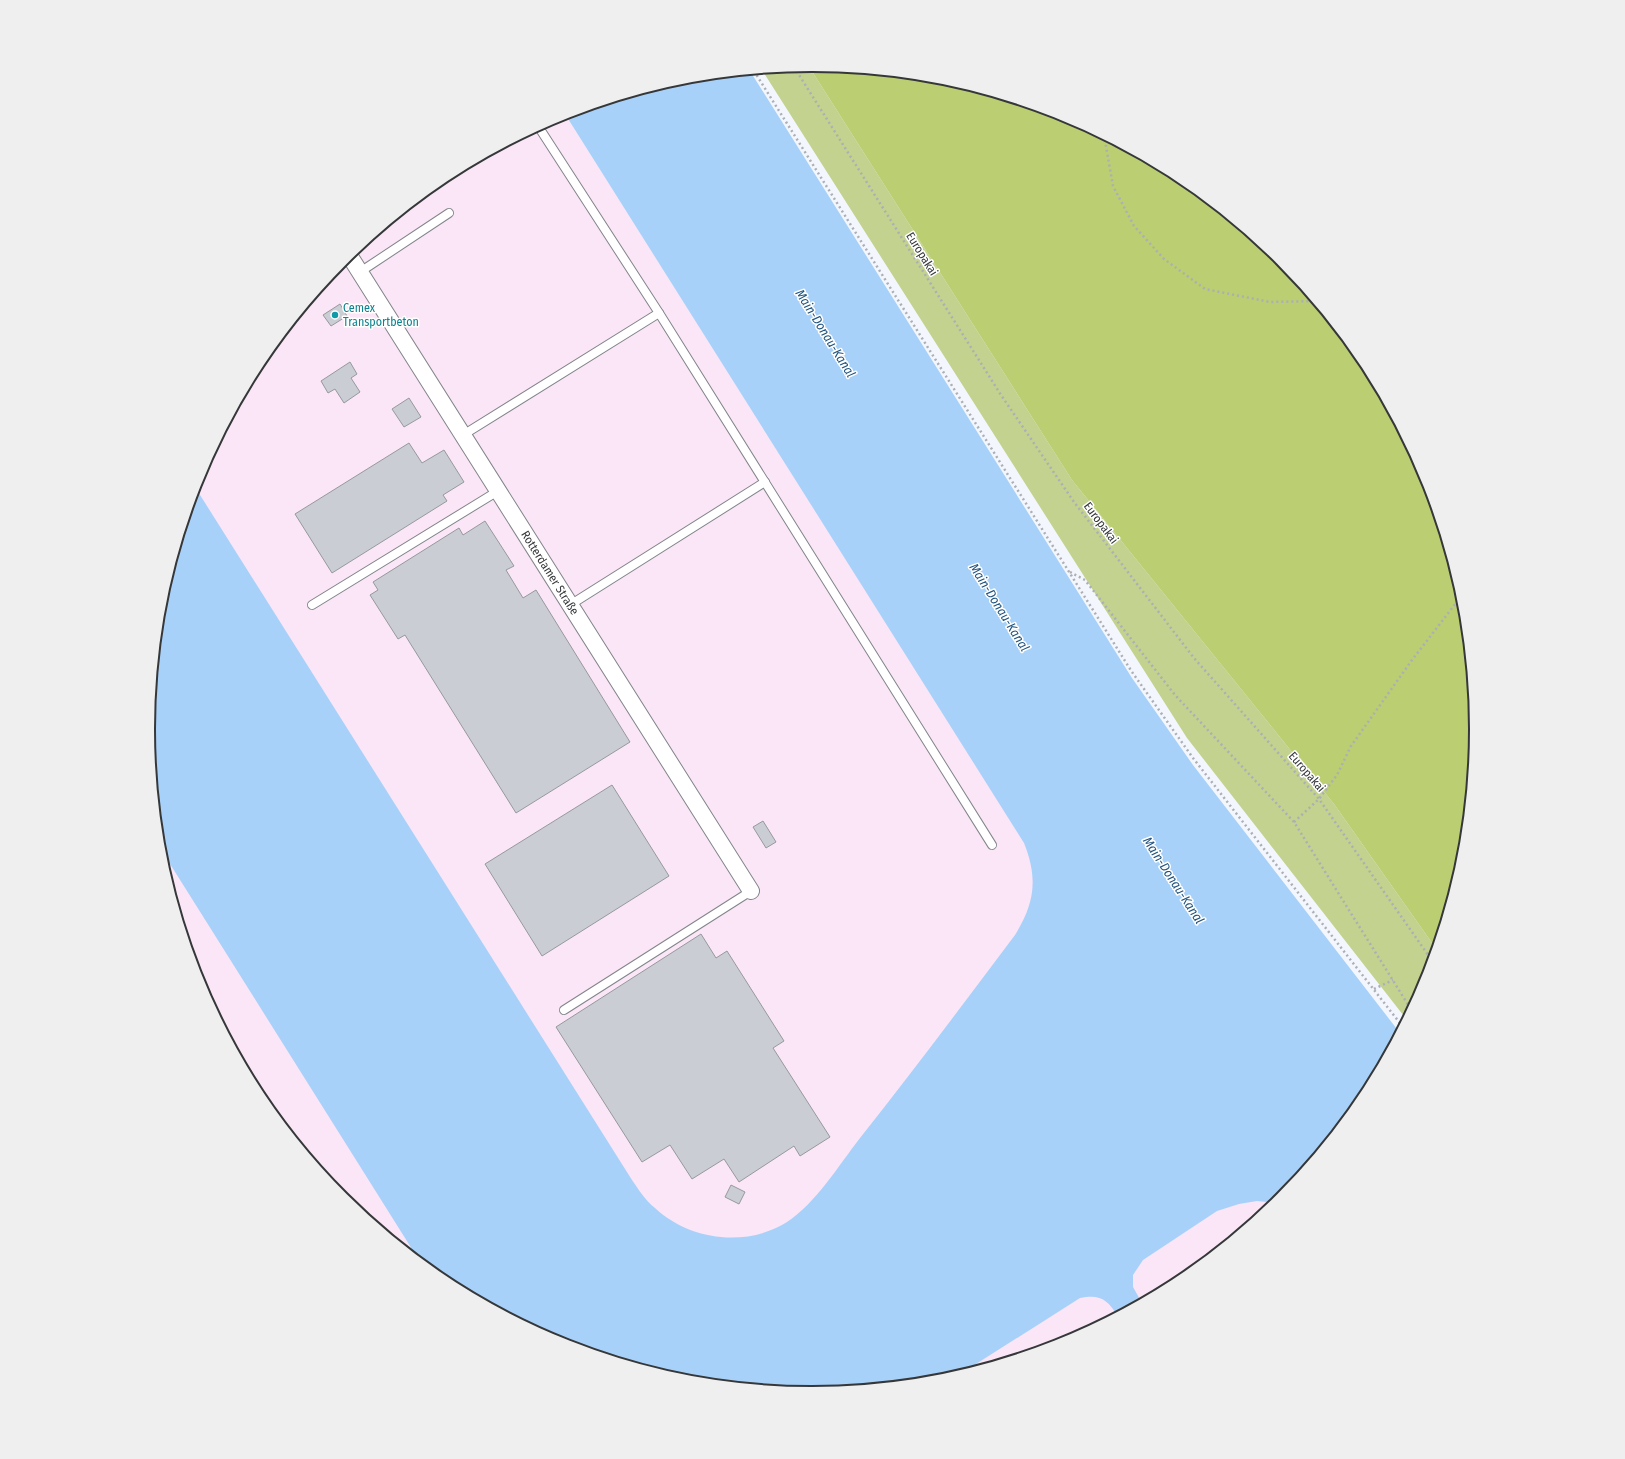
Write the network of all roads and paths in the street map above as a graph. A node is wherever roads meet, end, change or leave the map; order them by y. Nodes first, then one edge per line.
1 (797, 72) edge
2 (756, 75) edge
3 (541, 131) edge
4 (1105, 141) edge
5 (449, 213) dead end
6 (353, 260) edge
7 (360, 272) junction
8 (1311, 301) edge
9 (659, 313) junction
10 (463, 435) junction
11 (765, 482) junction
12 (498, 491) junction
13 (1069, 572) junction
14 (1457, 602) edge
15 (312, 605) dead end
16 (570, 605) junction
17 (1319, 799) junction
18 (1294, 822) junction
19 (992, 845) dead end
20 (751, 891) joint
21 (1429, 957) edge
22 (1393, 980) junction
23 (1374, 989) junction
24 (1409, 1006) edge
25 (564, 1010) dead end
26 (1400, 1023) edge

1 - 17 path, Europakai
2 - 13 path
3 - 9 lane
4 - 8 path
5 - 7 lane
6 - 7 street, Rotterdamer Straße
7 - 10 street, Rotterdamer Straße
9 - 10 lane
9 - 11 lane
10 - 12 street, Rotterdamer Straße
11 - 16 lane
11 - 19 lane
12 - 15 lane
12 - 16 street, Rotterdamer Straße
13 - 18 path
13 - 23 path
14 - 17 path
16 - 20 street, Rotterdamer Straße
17 - 18 path
17 - 21 path, Europakai
18 - 22 path
20 - 25 lane
22 - 23 path
22 - 24 path
23 - 26 path

